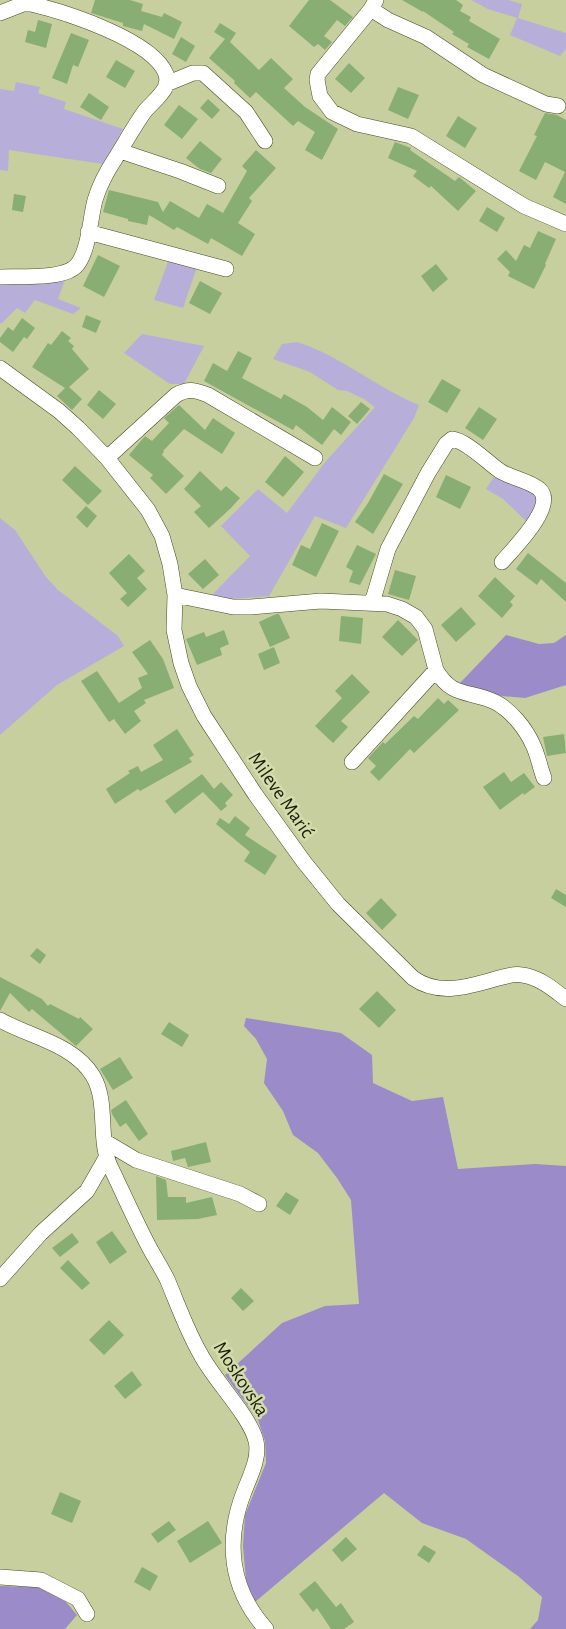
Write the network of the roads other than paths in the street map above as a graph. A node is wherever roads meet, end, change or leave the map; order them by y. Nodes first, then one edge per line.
1 (23, 2) edge
2 (373, 5) edge
3 (0, 13) edge
4 (166, 84) junction
5 (558, 106) dead end
6 (266, 141) dead end
7 (120, 151) junction
8 (218, 186) dead end
9 (566, 224) edge
10 (88, 232) junction
11 (226, 269) dead end
12 (0, 277) edge
13 (0, 368) edge
14 (107, 458) junction
15 (315, 458) dead end
16 (502, 562) dead end
17 (175, 595) junction
18 (372, 603) junction
19 (436, 670) junction
20 (352, 762) dead end
21 (544, 778) dead end
22 (566, 999) edge
23 (0, 1020) edge
24 (104, 1141) junction
25 (106, 1158) junction
26 (259, 1204) dead end
27 (0, 1279) edge
28 (0, 1577) edge
29 (88, 1614) dead end
30 (266, 1629) edge

1 - 3 street
1 - 4 street
2 - 5 street
2 - 9 street
4 - 6 street
4 - 7 street
7 - 8 street
7 - 10 street
10 - 11 street
10 - 12 street
13 - 14 street, Mileve Marić
14 - 15 street
14 - 17 street, Mileve Marić
16 - 18 street
17 - 18 street
17 - 22 street, Mileve Marić
18 - 19 street
19 - 20 street
19 - 21 street
23 - 24 street, Moskovska
24 - 25 street, Moskovska
24 - 26 street
25 - 27 street
25 - 30 street, Moskovska
28 - 29 street

